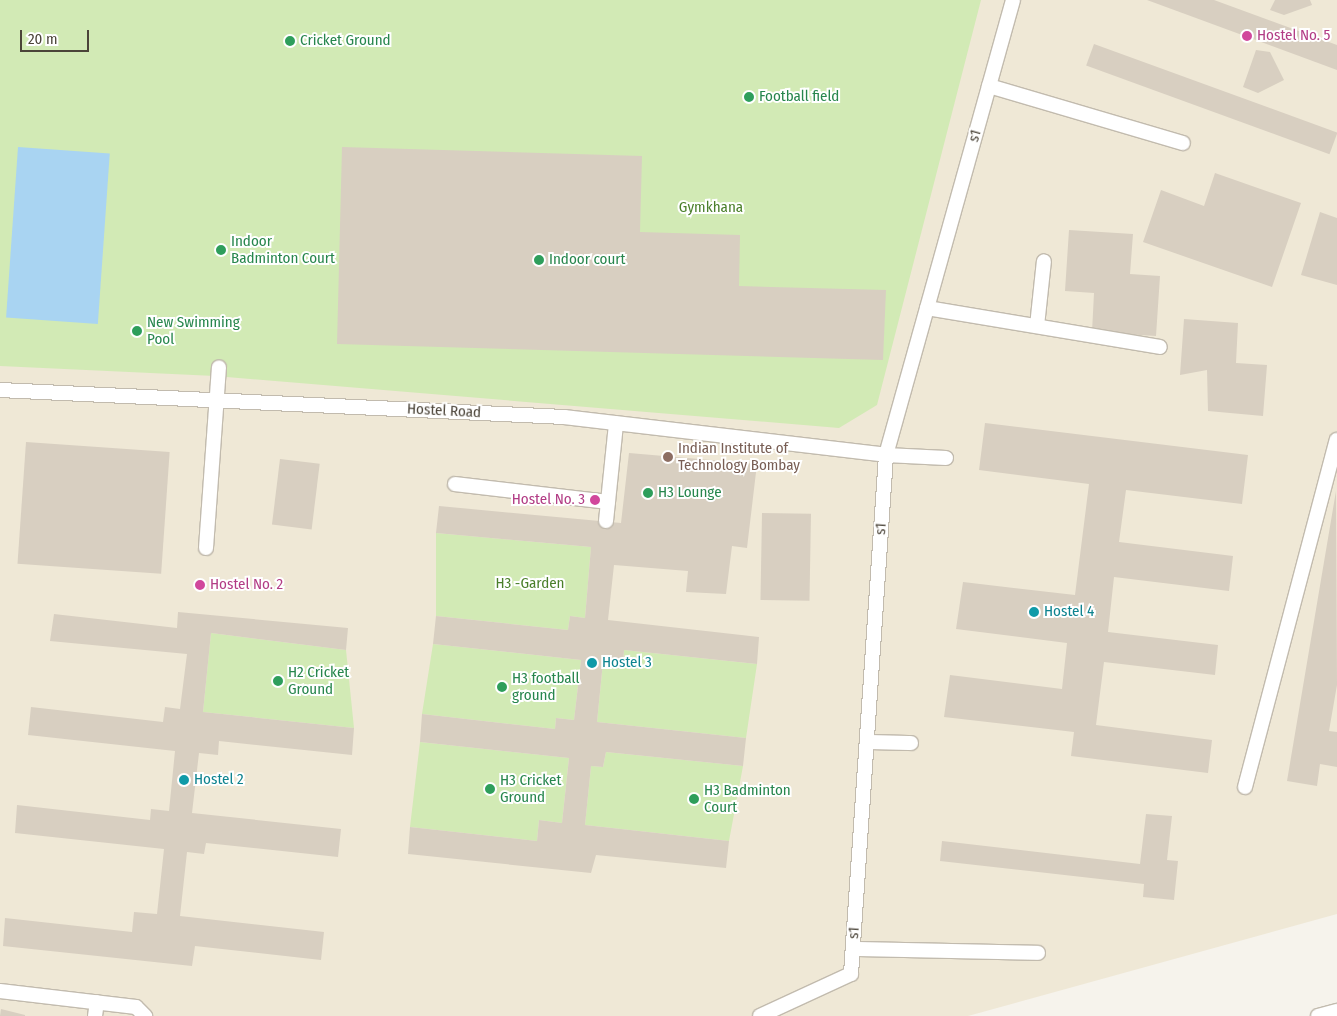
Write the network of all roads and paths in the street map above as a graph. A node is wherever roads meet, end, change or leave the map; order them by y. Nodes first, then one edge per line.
1 (1013, 0) edge
2 (989, 86) junction
3 (1183, 143) dead end
4 (1044, 262) dead end
5 (927, 308) junction
6 (1037, 326) junction
7 (1160, 347) dead end
8 (219, 367) dead end
9 (0, 390) edge
10 (219, 400) junction
11 (616, 424) junction
12 (1337, 440) edge
13 (886, 455) junction
14 (946, 458) dead end
15 (455, 484) dead end
16 (608, 502) junction
17 (606, 521) dead end
18 (206, 548) dead end
19 (867, 742) junction
20 (912, 744) dead end
21 (1245, 787) dead end
22 (853, 949) junction
23 (1038, 953) dead end
24 (0, 991) edge
25 (96, 1009) edge
26 (1337, 1010) edge
27 (145, 1016) edge
28 (760, 1016) edge
29 (1318, 1016) edge

1 - 2 lane, s1
2 - 3 lane
2 - 5 lane, s1
4 - 6 lane
5 - 6 lane
5 - 13 lane, s1
6 - 7 lane
8 - 10 lane
9 - 10 lane, Hostel Road
10 - 11 lane, Hostel Road
10 - 18 lane
11 - 13 lane, Hostel Road
11 - 16 lane
12 - 21 lane
13 - 14 lane, Hostel Road
13 - 19 lane, s1
15 - 16 lane
16 - 17 lane
19 - 20 lane
19 - 22 lane, s1
22 - 23 lane
22 - 28 lane, s1
24 - 25 lane
25 - 27 lane
26 - 29 lane

